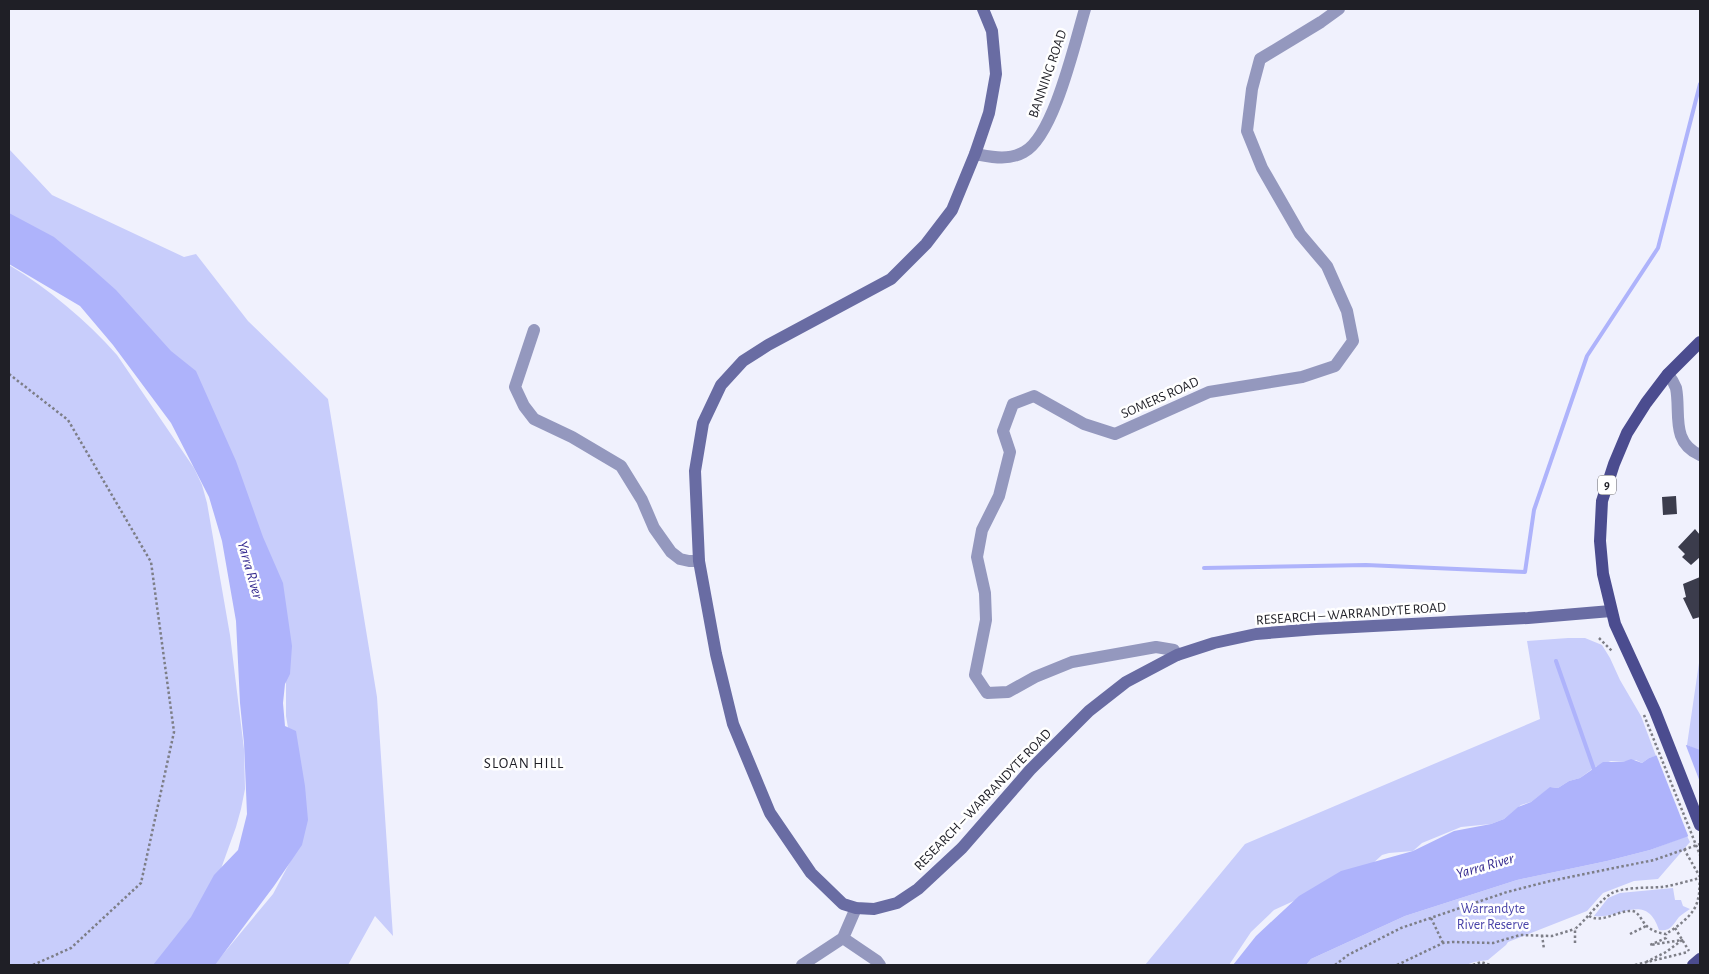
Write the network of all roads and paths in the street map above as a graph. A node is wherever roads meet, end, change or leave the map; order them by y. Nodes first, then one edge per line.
1 (983, 9) edge
2 (1085, 9) edge
3 (1339, 9) edge
4 (975, 154) junction
5 (534, 330) dead end
6 (1700, 342) edge
7 (9, 374) edge
8 (1668, 374) junction
9 (1700, 455) edge
10 (699, 561) junction
11 (1611, 611) junction
12 (1177, 655) junction
13 (1649, 713) junction
14 (1700, 825) edge
15 (1700, 844) edge
16 (1684, 849) junction
17 (1700, 855) edge
18 (1700, 878) edge
19 (856, 908) junction
20 (1589, 916) junction
21 (1431, 918) junction
22 (1646, 926) junction
23 (1675, 928) junction
24 (1575, 929) junction
25 (1630, 934) dead end
26 (1666, 934) junction
27 (1542, 935) junction
28 (843, 938) junction
29 (1682, 940) junction
30 (1443, 943) junction
31 (1575, 943) dead end
32 (1544, 949) dead end
33 (1689, 951) junction
34 (1697, 954) edge
35 (1646, 962) junction
36 (34, 965) edge
37 (802, 965) edge
38 (880, 965) edge
39 (1335, 965) edge
40 (1397, 965) edge
41 (1472, 965) edge
42 (1490, 965) edge
43 (1635, 965) edge
44 (1693, 965) edge

1 - 4 main road
2 - 4 street, BANNING ROAD
3 - 12 street, SOMERS ROAD
4 - 10 main road
5 - 10 street
6 - 8 main road, 9
7 - 36 path
8 - 9 street
8 - 11 main road, 9
10 - 19 main road
11 - 12 main road, RESEARCH – WARRANDYTE ROAD
11 - 13 main road, 9
12 - 19 main road, RESEARCH – WARRANDYTE ROAD
13 - 14 main road, 9
13 - 17 path, bridge
15 - 16 path
16 - 18 path
16 - 21 path
18 - 20 path
18 - 23 path
19 - 28 street
20 - 22 path
20 - 24 path
21 - 30 path
21 - 39 path
22 - 25 path
22 - 26 path
23 - 26 path
23 - 29 path
24 - 27 path
24 - 31 path
26 - 29 path
27 - 30 path
27 - 32 path
28 - 37 street
28 - 38 street
29 - 33 path
29 - 35 path
30 - 40 path
33 - 34 path
33 - 35 path
34 - 44 main road
35 - 43 path
41 - 42 path

